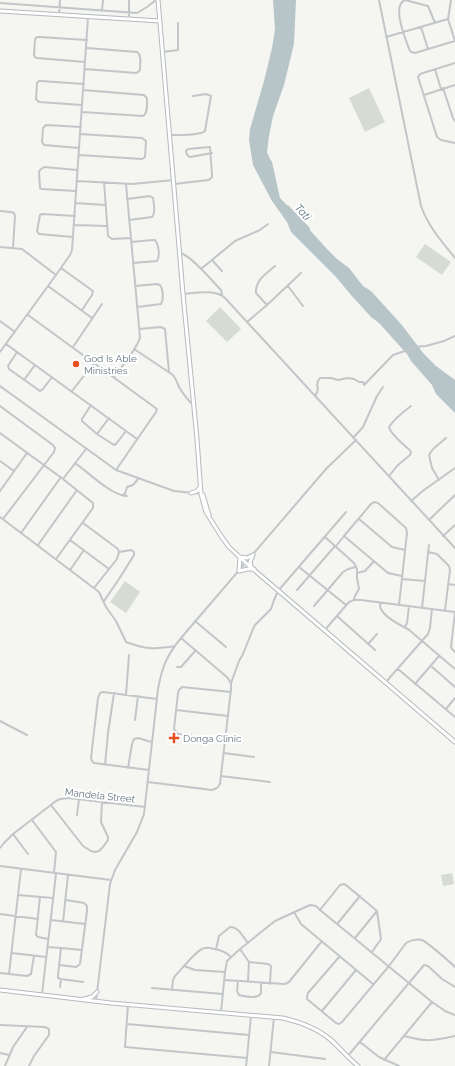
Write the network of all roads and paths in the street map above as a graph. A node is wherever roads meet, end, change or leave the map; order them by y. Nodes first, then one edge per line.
1 (60, 0) edge
2 (103, 0) edge
3 (129, 0) edge
4 (157, 0) edge
5 (378, 0) edge
6 (451, 0) edge
7 (0, 3) edge
8 (59, 8) junction
9 (0, 11) edge
10 (102, 11) junction
11 (129, 13) junction
12 (59, 15) junction
13 (88, 17) junction
14 (448, 19) junction
15 (129, 20) junction
16 (160, 21) junction
17 (178, 23) dead end
18 (434, 23) junction
19 (421, 27) junction
20 (454, 30) edge
21 (403, 32) junction
22 (386, 37) junction
23 (87, 40) junction
24 (455, 41) edge
25 (86, 48) junction
26 (428, 49) junction
27 (162, 52) junction
28 (85, 62) junction
29 (455, 63) edge
30 (85, 69) junction
31 (435, 69) junction
32 (84, 84) junction
33 (455, 85) edge
34 (442, 88) junction
35 (83, 90) junction
36 (423, 95) junction
37 (193, 96) dead end
38 (82, 106) junction
39 (82, 112) junction
40 (455, 121) edge
41 (81, 126) junction
42 (80, 134) junction
43 (170, 135) junction
44 (455, 143) edge
45 (79, 148) junction
46 (212, 153) junction
47 (79, 155) junction
48 (78, 170) junction
49 (77, 181) junction
50 (104, 182) junction
51 (174, 182) junction
52 (126, 184) junction
53 (76, 191) junction
54 (127, 199) junction
55 (76, 203) junction
56 (105, 205) junction
57 (0, 211) edge
58 (75, 216) junction
59 (129, 220) junction
60 (268, 224) dead end
61 (74, 225) junction
62 (107, 226) junction
63 (73, 237) junction
64 (130, 238) junction
65 (131, 242) junction
66 (0, 247) edge
67 (13, 248) junction
68 (180, 253) junction
69 (455, 258) edge
70 (212, 260) junction
71 (133, 263) junction
72 (276, 266) dead end
73 (61, 268) junction
74 (201, 270) junction
75 (222, 271) dead end
76 (301, 273) dead end
77 (56, 275) junction
78 (48, 286) junction
79 (135, 286) junction
80 (288, 286) junction
81 (184, 294) junction
82 (222, 295) junction
83 (102, 304) dead end
84 (267, 305) junction
85 (303, 306) dead end
86 (137, 307) junction
87 (82, 310) junction
88 (28, 315) junction
89 (92, 318) junction
90 (0, 321) edge
91 (247, 322) junction
92 (139, 329) junction
93 (15, 332) junction
94 (455, 336) edge
95 (6, 344) junction
96 (73, 347) junction
97 (134, 348) junction
98 (0, 352) edge
99 (18, 352) junction
100 (94, 363) junction
101 (35, 365) junction
102 (169, 372) junction
103 (52, 377) junction
104 (114, 377) junction
105 (24, 380) junction
106 (0, 386) edge
107 (383, 387) dead end
108 (72, 391) junction
109 (315, 396) junction
110 (0, 406) edge
111 (91, 406) junction
112 (411, 406) dead end
113 (195, 407) junction
114 (108, 418) junction
115 (126, 431) junction
116 (0, 433) edge
117 (97, 434) junction
118 (353, 438) junction
119 (446, 438) dead end
120 (137, 439) junction
121 (356, 440) junction
122 (86, 448) junction
123 (27, 453) junction
124 (0, 460) edge
125 (75, 463) junction
126 (44, 465) junction
127 (199, 465) junction
128 (455, 468) edge
129 (116, 470) junction
130 (14, 471) junction
131 (389, 476) junction
132 (62, 478) junction
133 (138, 479) junction
134 (439, 480) junction
135 (200, 487) junction
136 (0, 490) edge
137 (78, 490) junction
138 (191, 493) junction
139 (202, 494) junction
140 (122, 495) junction
141 (455, 495) edge
142 (127, 496) dead end
143 (411, 501) junction
144 (346, 512) dead end
145 (1, 518) edge
146 (359, 519) junction
147 (429, 520) junction
148 (83, 523) junction
149 (455, 525) edge
150 (21, 533) junction
151 (344, 536) junction
152 (443, 536) junction
153 (325, 537) junction
154 (70, 540) junction
155 (38, 545) junction
156 (429, 545) dead end
157 (336, 546) junction
158 (455, 548) edge
159 (84, 550) junction
160 (405, 550) junction
161 (119, 552) junction
162 (428, 552) junction
163 (253, 555) junction
164 (240, 557) junction
165 (55, 559) junction
166 (374, 561) junction
167 (246, 563) junction
168 (299, 567) junction
169 (356, 567) junction
170 (252, 568) junction
171 (109, 569) junction
172 (70, 570) junction
173 (239, 571) junction
174 (357, 573) junction
175 (310, 576) junction
176 (402, 577) junction
177 (425, 581) junction
178 (448, 584) junction
179 (455, 585) edge
180 (94, 588) junction
181 (297, 590) dead end
182 (278, 591) junction
183 (327, 591) junction
184 (104, 600) junction
185 (354, 600) junction
186 (380, 602) junction
187 (399, 605) junction
188 (314, 606) dead end
189 (346, 606) junction
190 (409, 606) junction
191 (422, 608) junction
192 (432, 609) junction
193 (445, 611) junction
194 (455, 612) edge
195 (337, 616) junction
196 (195, 621) junction
197 (454, 626) edge
198 (405, 627) junction
199 (324, 631) junction
200 (377, 634) dead end
201 (181, 638) junction
202 (422, 641) junction
203 (368, 644) junction
204 (175, 646) junction
205 (226, 646) dead end
206 (196, 650) junction
207 (375, 650) dead end
208 (455, 652) edge
209 (129, 654) dead end
210 (439, 656) junction
211 (431, 666) junction
212 (177, 667) dead end
213 (398, 668) junction
214 (455, 670) edge
215 (385, 683) junction
216 (231, 684) junction
217 (415, 684) junction
218 (455, 686) edge
219 (231, 692) junction
220 (114, 693) junction
221 (126, 695) junction
222 (138, 696) junction
223 (455, 698) edge
224 (157, 699) junction
225 (176, 710) junction
226 (445, 710) junction
227 (228, 716) junction
228 (455, 717) edge
229 (135, 720) dead end
230 (0, 721) edge
231 (27, 735) dead end
232 (225, 740) junction
233 (153, 742) junction
234 (455, 742) edge
235 (224, 753) junction
236 (254, 757) dead end
237 (105, 765) junction
238 (128, 768) junction
239 (149, 770) junction
240 (221, 776) junction
241 (148, 782) junction
242 (270, 782) dead end
243 (79, 799) junction
244 (102, 801) junction
245 (51, 805) junction
246 (145, 807) junction
247 (77, 815) dead end
248 (32, 820) junction
249 (14, 834) junction
250 (0, 848) edge
251 (28, 854) dead end
252 (0, 866) edge
253 (22, 869) junction
254 (55, 874) junction
255 (68, 875) junction
256 (111, 880) junction
257 (18, 895) junction
258 (360, 896) junction
259 (40, 897) junction
260 (53, 898) junction
261 (66, 900) junction
262 (320, 910) junction
263 (377, 911) junction
264 (294, 912) junction
265 (0, 914) edge
266 (16, 916) junction
267 (38, 919) junction
268 (51, 920) junction
269 (63, 922) junction
270 (85, 924) junction
271 (338, 924) junction
272 (355, 938) junction
273 (48, 939) junction
274 (322, 941) junction
275 (248, 943) junction
276 (47, 947) junction
277 (61, 948) junction
278 (216, 949) junction
279 (240, 949) junction
280 (82, 950) junction
281 (372, 952) junction
282 (12, 953) junction
283 (34, 956) junction
284 (340, 956) junction
285 (46, 957) junction
286 (231, 957) junction
287 (249, 962) junction
288 (59, 965) junction
289 (184, 966) junction
290 (388, 966) junction
291 (455, 967) edge
292 (356, 970) junction
293 (225, 972) junction
294 (0, 973) edge
295 (9, 974) junction
296 (61, 979) junction
297 (224, 980) junction
298 (238, 981) junction
299 (83, 982) dead end
300 (248, 982) junction
301 (261, 983) junction
302 (408, 983) junction
303 (270, 984) junction
304 (374, 984) junction
305 (60, 987) dead end
306 (455, 987) edge
307 (152, 988) dead end
308 (0, 990) edge
309 (172, 990) junction
310 (97, 992) junction
311 (42, 994) junction
312 (223, 994) junction
313 (83, 999) junction
314 (96, 1001) junction
315 (432, 1002) junction
316 (128, 1005) junction
317 (322, 1011) junction
318 (221, 1012) junction
319 (251, 1015) junction
320 (455, 1015) edge
321 (274, 1017) junction
322 (127, 1024) junction
323 (0, 1025) edge
324 (27, 1026) junction
325 (249, 1034) junction
326 (404, 1036) junction
327 (455, 1036) edge
328 (360, 1042) junction
329 (271, 1052) junction
330 (0, 1053) edge
331 (9, 1055) junction
332 (347, 1057) junction
333 (247, 1058) junction
334 (325, 1059) dead end
335 (384, 1060) junction
336 (6, 1066) edge
337 (29, 1066) edge
338 (246, 1066) edge
339 (270, 1066) edge
340 (358, 1066) edge
341 (399, 1066) edge

1 - 8 street
2 - 10 street
3 - 11 street
4 - 11 street
4 - 16 street
5 - 22 street
6 - 14 street
7 - 8 street
8 - 10 street
8 - 12 street
9 - 12 street
10 - 11 street
11 - 15 street
12 - 13 street
13 - 15 street
13 - 23 street
14 - 18 street
14 - 20 street
15 - 16 street
16 - 27 street
17 - 27 street
18 - 19 street
18 - 21 street
19 - 21 street
19 - 26 street
20 - 24 street
21 - 22 street
21 - 26 street
22 - 69 street
23 - 25 street
23 - 28 street
24 - 26 street
25 - 28 street
25 - 30 street
27 - 43 street
28 - 30 street
29 - 31 street
30 - 32 street
31 - 34 street
31 - 36 street
32 - 35 street
32 - 38 street
33 - 34 street
34 - 36 street
34 - 40 street
35 - 38 street
35 - 39 street
36 - 44 street
37 - 43 street
38 - 39 street
39 - 41 street
41 - 42 street
41 - 45 street
42 - 45 street
42 - 47 street
43 - 51 street
45 - 47 street
46 - 46 street
46 - 51 street
47 - 48 street
48 - 49 street
48 - 53 street
49 - 50 street
49 - 53 street
50 - 52 street
50 - 56 street
51 - 52 street
51 - 68 street
52 - 54 street
53 - 55 street
54 - 59 street
54 - 59 street
55 - 56 street
55 - 58 street
56 - 62 street
57 - 67 street
58 - 61 street
58 - 63 street
59 - 64 street
60 - 70 street
61 - 62 street
61 - 63 street
62 - 64 street
63 - 73 street
64 - 65 street
65 - 71 street
65 - 71 street
66 - 67 street
67 - 77 street
68 - 74 street
68 - 81 street
70 - 74 street
70 - 75 street
71 - 79 street
72 - 84 street
73 - 77 street
73 - 87 street
74 - 82 street
76 - 80 street
77 - 78 street
78 - 87 street
78 - 88 street
79 - 86 street
79 - 86 street
80 - 84 street
80 - 85 street
81 - 82 street
81 - 113 street
82 - 91 street
83 - 89 street
84 - 91 street
86 - 92 street
87 - 89 street
88 - 93 street
88 - 96 street
89 - 96 street
90 - 93 street
91 - 109 street
92 - 97 street
92 - 102 street
93 - 95 street
94 - 109 street
95 - 98 street
95 - 99 street
96 - 100 street
97 - 102 street
97 - 104 street
99 - 101 street
99 - 105 street
100 - 104 street
100 - 108 street
101 - 103 street
101 - 105 street
102 - 113 street
103 - 105 street
103 - 108 street
104 - 120 street
106 - 122 street
107 - 118 street
108 - 111 street
109 - 118 street
110 - 126 street
111 - 114 street
111 - 117 street
112 - 131 street
113 - 127 street
114 - 115 street
114 - 117 street
115 - 117 street
115 - 120 street
116 - 123 street
118 - 121 street
119 - 134 street
120 - 129 street
121 - 131 street
121 - 163 street
122 - 125 street
122 - 129 street
123 - 126 street
123 - 130 street
124 - 130 street
125 - 132 street
125 - 140 street
126 - 132 street
126 - 145 street
127 - 135 street
127 - 139 street
128 - 134 street
129 - 133 street
130 - 136 street
131 - 143 street
132 - 137 street
132 - 150 street
133 - 138 street
133 - 140 street
134 - 143 street
135 - 138 street
135 - 139 street
137 - 148 street
137 - 155 street
138 - 139 street
139 - 164 street
140 - 142 street
141 - 147 street
143 - 147 street
144 - 153 street
145 - 150 street
146 - 151 street
146 - 160 street
146 - 160 street
147 - 152 street
148 - 154 street
148 - 161 street
149 - 152 street
150 - 155 street
151 - 157 street
151 - 166 street
152 - 158 street
153 - 157 street
153 - 168 street
154 - 159 street
154 - 165 street
155 - 165 street
156 - 162 street
157 - 169 street
157 - 175 street
159 - 171 street
159 - 172 street
160 - 176 street
161 - 171 street
161 - 184 street
162 - 177 street
162 - 178 street
163 - 164 street
163 - 167 street
163 - 170 street
164 - 167 street
164 - 173 street
165 - 172 street
166 - 174 street
166 - 176 street
167 - 170 street
167 - 173 street
168 - 175 street
168 - 182 street
169 - 174 street
169 - 183 street
170 - 173 street
170 - 182 street
171 - 180 street
172 - 180 street
173 - 196 street
174 - 185 street
175 - 181 street
175 - 183 street
176 - 177 street
176 - 187 street
177 - 191 street
178 - 179 street
178 - 193 street
180 - 184 street
182 - 199 street
182 - 216 street
183 - 188 street
183 - 189 street
184 - 204 street
185 - 186 street
185 - 189 street
186 - 187 street
186 - 198 street
187 - 190 street
189 - 195 street
190 - 191 street
190 - 198 street
191 - 192 street
192 - 193 street
192 - 202 street
193 - 194 street
194 - 197 street
195 - 199 street
195 - 203 street
196 - 201 street
196 - 205 street
197 - 208 street
198 - 202 street
199 - 215 street
200 - 203 street
201 - 204 street
201 - 206 street
202 - 210 street
202 - 213 street
203 - 207 street
204 - 224 street
206 - 212 street
206 - 216 street
209 - 221 street
210 - 211 street
210 - 214 street
211 - 217 street
211 - 218 street
213 - 215 street
213 - 217 street
215 - 234 street
216 - 219 street
217 - 226 street
219 - 225 street
219 - 227 street
220 - 221 street
220 - 237 street
220 - 237 street
221 - 222 street
222 - 224 street
222 - 229 street
223 - 226 street
224 - 233 street
225 - 227 street
225 - 232 street
226 - 228 street
227 - 232 street
230 - 231 street
232 - 235 street
233 - 238 street
233 - 239 street
235 - 236 street
235 - 240 street
237 - 238 street
238 - 239 street
239 - 241 street
240 - 241 street
240 - 242 street
241 - 246 street
243 - 244 street, Mandela Street
243 - 245 street, Mandela Street
243 - 247 street
244 - 245 street
244 - 246 street, Mandela Street
245 - 248 street, Mandela Street
246 - 256 street
248 - 249 street, Mandela Street
248 - 254 street
249 - 250 street, Mandela Street
249 - 251 street
252 - 253 street
253 - 254 street
253 - 257 street
254 - 255 street
254 - 260 street
255 - 256 street
255 - 261 street
256 - 310 street
257 - 259 street
257 - 266 street
258 - 262 street
258 - 263 street
258 - 271 street
259 - 260 street
259 - 267 street
260 - 268 street
261 - 269 street
261 - 270 street
262 - 264 street
262 - 271 street
263 - 272 street
263 - 281 street
264 - 274 street
264 - 275 street
265 - 266 street
266 - 267 street
266 - 282 street
267 - 273 street
268 - 269 street
268 - 273 street
269 - 270 street
270 - 280 street
271 - 272 street
272 - 281 street
273 - 276 street
274 - 284 street
274 - 303 street
275 - 278 street
275 - 279 street
276 - 277 street
276 - 285 street
277 - 280 street
277 - 288 street
278 - 286 street
278 - 289 street
279 - 286 street
279 - 287 street
280 - 288 street
281 - 290 street
282 - 283 street
282 - 295 street
283 - 285 street
283 - 295 street
284 - 292 street
284 - 317 street
285 - 311 street
286 - 293 street
287 - 300 street
287 - 303 street
288 - 296 street
289 - 293 street
289 - 309 street
290 - 291 street
290 - 302 street
290 - 304 street
292 - 304 street
292 - 317 street
293 - 297 street
294 - 295 street
296 - 299 street
296 - 305 street
297 - 298 street
297 - 312 street
298 - 300 street
298 - 301 street
300 - 301 street
301 - 303 street
302 - 306 street
302 - 315 street
302 - 328 street
304 - 317 street
307 - 309 street
308 - 311 street
309 - 312 street
310 - 313 street
310 - 314 street
311 - 313 street
312 - 318 street
313 - 314 street
314 - 316 street
315 - 320 street
315 - 326 street
316 - 318 street
316 - 322 street
318 - 319 street
319 - 321 street
319 - 325 street
321 - 329 street
321 - 332 street
322 - 325 street
322 - 333 street
323 - 324 street
324 - 331 street
324 - 337 street
325 - 333 street
326 - 327 street
326 - 335 street
328 - 332 street
328 - 335 street
329 - 334 street
329 - 339 street
330 - 331 street
331 - 336 street
332 - 340 street
333 - 338 street
335 - 341 street

